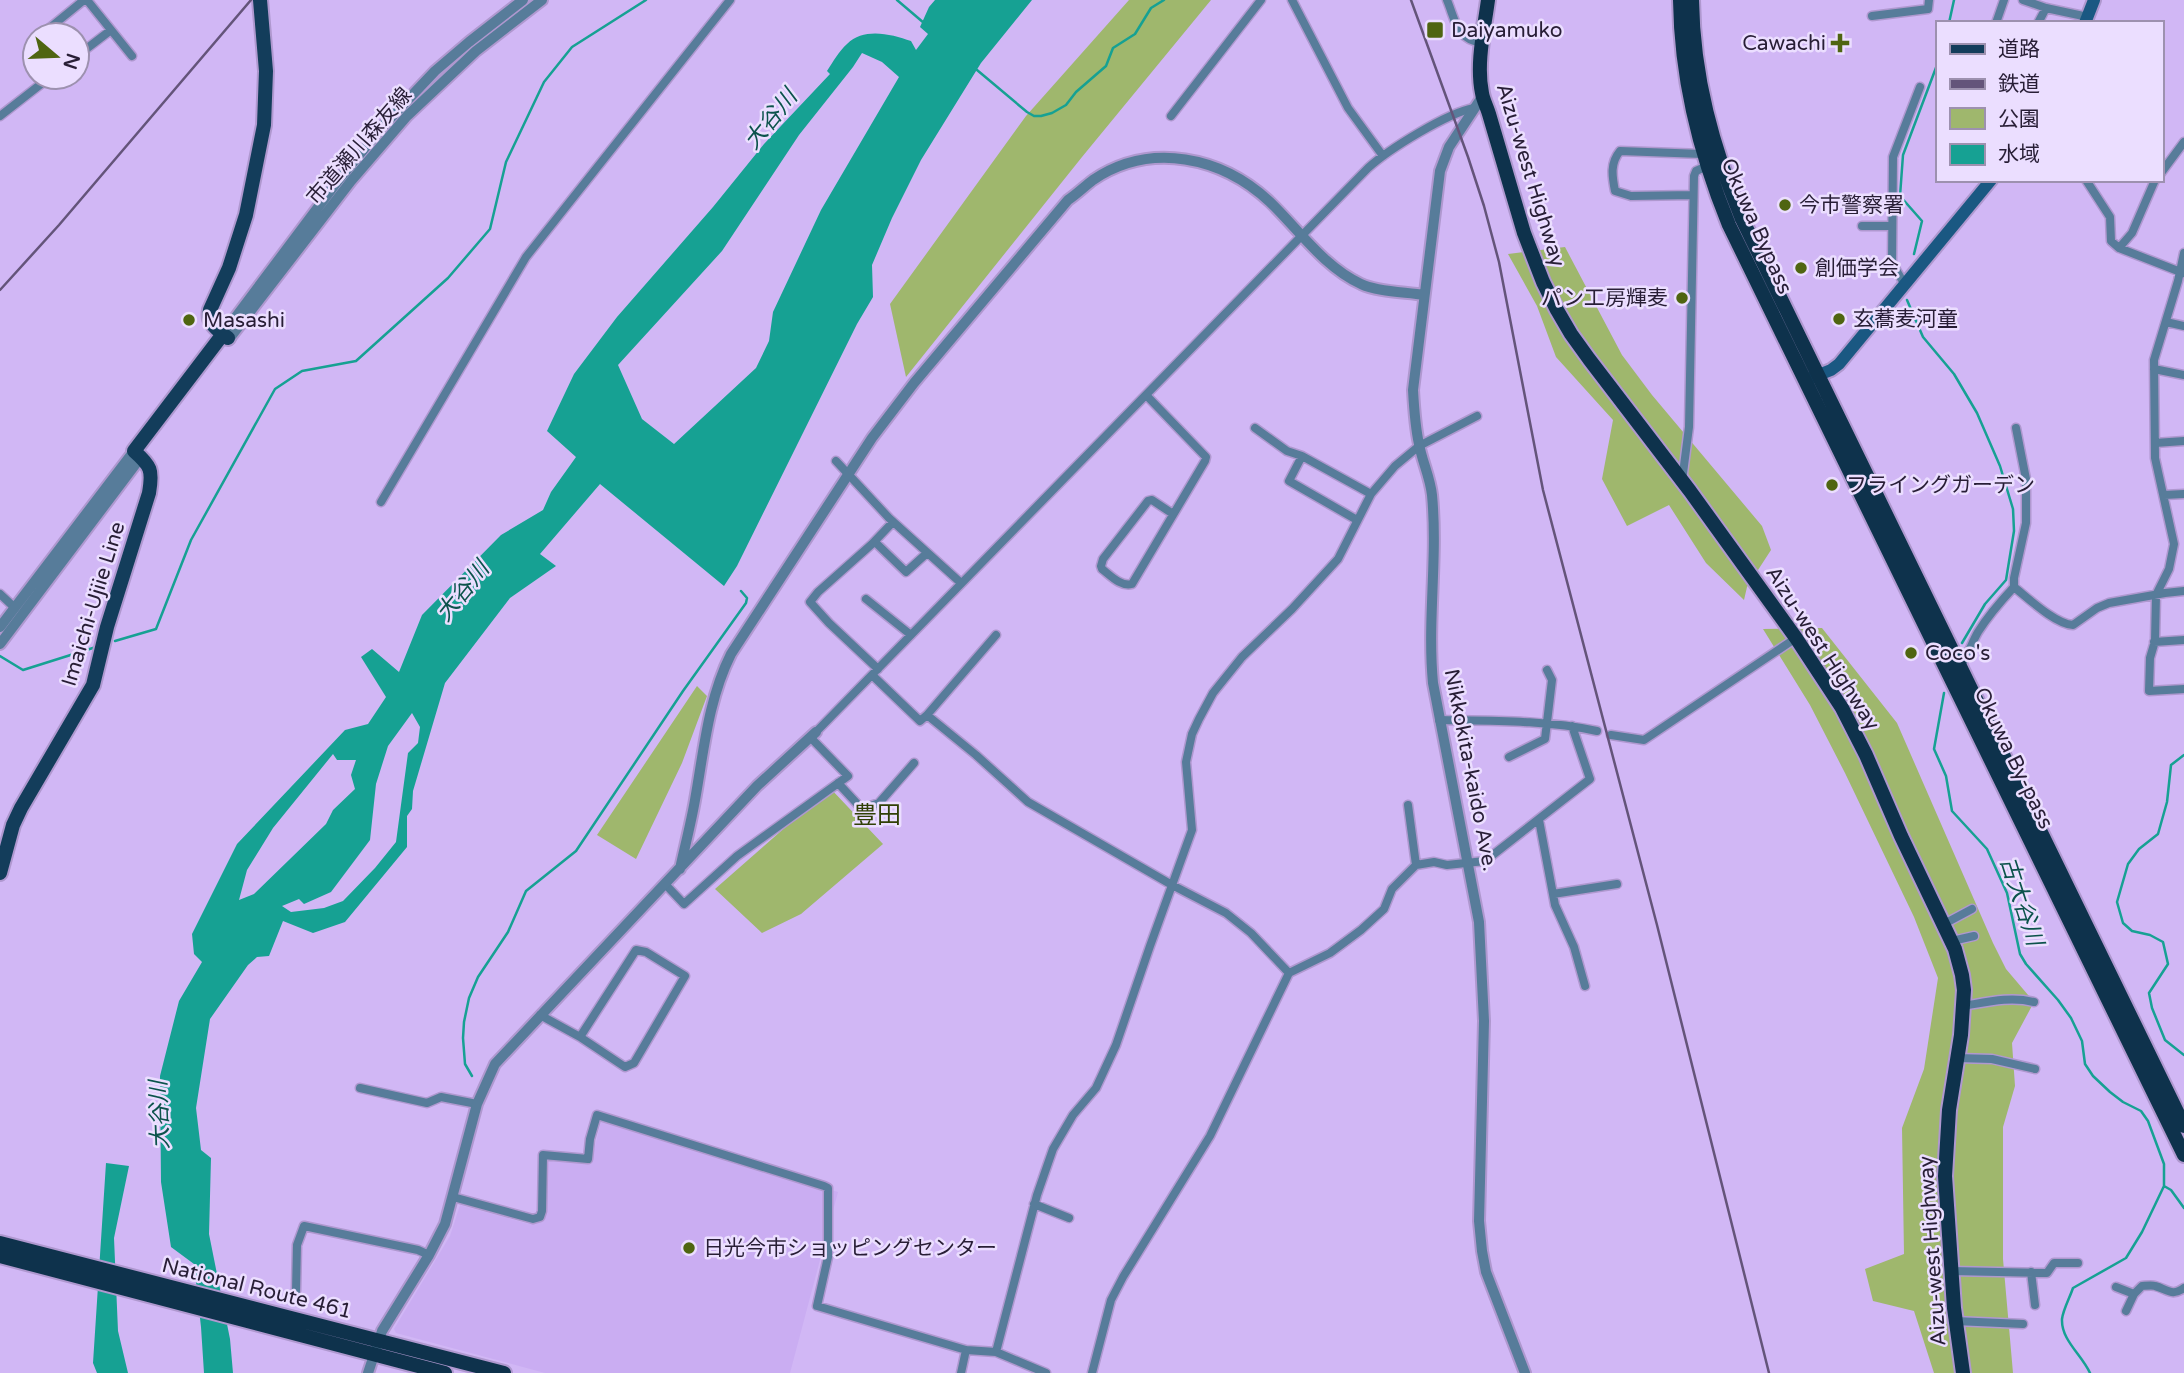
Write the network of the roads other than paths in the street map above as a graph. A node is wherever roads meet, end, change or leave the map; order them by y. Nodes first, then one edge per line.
1 (86, 0) edge
2 (260, 0) edge
3 (523, 0) edge
4 (542, 0) edge
5 (730, 0) edge
6 (1261, 0) edge
7 (1292, 0) edge
8 (1447, 0) edge
9 (1488, 0) edge
10 (1680, 0) edge
11 (1692, 0) edge
12 (1929, 0) edge
13 (2004, 0) edge
14 (2024, 0) edge
15 (2094, 0) edge
16 (2046, 8) junction
17 (1872, 16) dead end
18 (2086, 20) edge
19 (59, 21) edge
20 (1997, 21) edge
21 (2039, 21) edge
22 (111, 30) junction
23 (1482, 43) junction
24 (91, 45) edge
25 (132, 56) dead end
26 (1920, 87) dead end
27 (32, 91) edge
28 (1478, 102) junction
29 (0, 116) edge
30 (1171, 116) dead end
31 (2184, 142) edge
32 (1383, 156) junction
33 (1704, 160) junction
34 (2163, 170) edge
35 (1989, 182) edge
36 (2087, 182) edge
37 (2154, 182) edge
38 (1693, 195) junction
39 (1727, 202) junction
40 (1862, 226) dead end
41 (1892, 226) junction
42 (1302, 236) junction
43 (2119, 248) junction
44 (2184, 253) edge
45 (2182, 273) edge
46 (1905, 285) junction
47 (1424, 295) junction
48 (2166, 322) junction
49 (2184, 326) edge
50 (226, 337) junction
51 (2154, 369) junction
52 (2184, 375) edge
53 (1812, 378) junction
54 (1146, 395) junction
55 (1477, 416) dead end
56 (1255, 428) dead end
57 (2016, 428) dead end
58 (2184, 441) edge
59 (2155, 443) junction
60 (1419, 446) junction
61 (137, 454) junction
62 (1302, 456) junction
63 (836, 461) dead end
64 (848, 474) junction
65 (1682, 481) junction
66 (1371, 494) junction
67 (2184, 494) edge
68 (2164, 495) junction
69 (381, 502) dead end
70 (1173, 514) junction
71 (1357, 520) junction
72 (893, 522) junction
73 (875, 542) junction
74 (2184, 543) edge
75 (2174, 544) junction
76 (927, 552) junction
77 (961, 583) junction
78 (2014, 587) junction
79 (2184, 591) edge
80 (0, 594) edge
81 (2157, 595) junction
82 (866, 599) dead end
83 (15, 608) junction
84 (0, 628) edge
85 (911, 635) junction
86 (996, 635) dead end
87 (1796, 638) junction
88 (2184, 640) edge
89 (2154, 642) junction
90 (0, 644) edge
91 (1547, 670) dead end
92 (1955, 670) junction
93 (875, 672) junction
94 (2184, 689) edge
95 (927, 715) junction
96 (1439, 720) junction
97 (1547, 724) junction
98 (1572, 726) junction
99 (1597, 731) dead end
100 (813, 734) junction
101 (1611, 735) dead end
102 (1509, 757) dead end
103 (914, 763) dead end
104 (838, 783) junction
105 (1408, 805) dead end
106 (1539, 820) junction
107 (7, 824) edge
108 (1468, 863) junction
109 (1416, 865) junction
110 (680, 869) junction
111 (0, 873) edge
112 (665, 884) junction
113 (1617, 884) dead end
114 (1172, 885) junction
115 (1553, 894) junction
116 (1972, 909) dead end
117 (1944, 924) junction
118 (1974, 936) dead end
119 (1952, 942) junction
120 (1289, 973) junction
121 (1585, 986) dead end
122 (2034, 1002) dead end
123 (1963, 1006) junction
124 (540, 1015) junction
125 (580, 1037) junction
126 (1958, 1058) junction
127 (2035, 1069) dead end
128 (360, 1088) dead end
129 (477, 1104) junction
130 (2184, 1126) edge
131 (2180, 1140) edge
132 (2184, 1155) edge
133 (453, 1197) junction
134 (1034, 1204) junction
135 (1069, 1218) dead end
136 (0, 1243) edge
137 (429, 1255) junction
138 (0, 1256) edge
139 (2078, 1263) dead end
140 (1951, 1271) junction
141 (2031, 1272) junction
142 (2116, 1287) dead end
143 (2184, 1288) edge
144 (296, 1291) dead end
145 (2134, 1294) junction
146 (2035, 1305) dead end
147 (2126, 1311) dead end
148 (272, 1321) junction
149 (1955, 1321) junction
150 (2023, 1324) dead end
151 (378, 1340) junction
152 (966, 1350) junction
153 (996, 1352) junction
154 (373, 1355) junction
155 (368, 1373) edge
156 (446, 1373) edge
157 (504, 1373) edge
158 (961, 1373) edge
159 (1046, 1373) edge
160 (1092, 1373) edge
161 (1525, 1373) edge
162 (1963, 1373) edge

1 - 19 street
1 - 22 street
2 - 50 main road
3 - 50 street, 市道瀬川森友線
4 - 50 street, 市道瀬川森友線
5 - 69 street
6 - 30 street
7 - 32 street
8 - 23 street
9 - 23 highway, Aizu-west Highway
10 - 33 highway, Okuwa Bypass
11 - 39 highway, Okuwa Bypass
12 - 17 street
13 - 20 street
14 - 16 street
15 - 18 main road
16 - 18 street
16 - 21 street
22 - 24 street
22 - 25 street
23 - 28 highway, Aizu-west Highway
26 - 41 street
27 - 29 street
28 - 32 street
28 - 47 street, Nikkokita-kaido Ave.
28 - 65 highway, Aizu-west Highway
31 - 34 street
32 - 42 street
33 - 38 street
33 - 38 street
33 - 39 highway, Okuwa Bypass
35 - 46 main road
36 - 43 street
37 - 43 street
38 - 65 street
39 - 53 highway, Okuwa Bypass
40 - 41 street
41 - 46 street
42 - 47 street
42 - 54 street
42 - 64 street
43 - 45 street
44 - 45 street
45 - 48 street
46 - 53 main road
47 - 60 street, Nikkokita-kaido Ave.
48 - 49 street
48 - 51 street
50 - 61 main road
51 - 52 street
51 - 59 street
53 - 92 highway, Okuwa By-pass
54 - 70 street
54 - 77 street
55 - 60 street
56 - 62 street
57 - 78 street
58 - 59 street
59 - 68 street
60 - 66 street
60 - 96 street, Nikkokita-kaido Ave.
61 - 83 street
61 - 90 street
61 - 107 main road, Imaichi-Ujiie Line
62 - 66 street
62 - 71 street
63 - 64 street
64 - 72 street
64 - 110 street
65 - 87 highway, Aizu-west Highway
66 - 71 street
67 - 68 street
68 - 75 street
70 - 70 street
71 - 114 street
72 - 73 street
72 - 76 street
73 - 76 street
73 - 93 street
74 - 75 street
75 - 81 street
76 - 77 street
77 - 85 street
78 - 81 street
78 - 92 street
79 - 81 street
80 - 83 street
81 - 89 street
82 - 85 street
83 - 84 street
85 - 93 street
86 - 95 street
87 - 101 street
87 - 117 highway, Aizu-west Highway
88 - 89 street
89 - 94 street
91 - 97 street
92 - 130 highway, Okuwa By-pass
92 - 131 highway, Okuwa By-pass
93 - 95 street
93 - 100 street
95 - 114 street
96 - 97 street
96 - 108 street, Nikkokita-kaido Ave.
97 - 98 street
97 - 102 street
98 - 99 street
98 - 106 street
100 - 104 street
100 - 110 street
103 - 104 street
104 - 112 street
105 - 109 street
106 - 108 street
106 - 115 street
107 - 111 main road, Imaichi-Ujiie Line
108 - 109 street
108 - 161 street, Nikkokita-kaido Ave.
109 - 120 street
110 - 112 street
112 - 124 street
113 - 115 street
114 - 120 street
114 - 134 street
115 - 121 street
116 - 117 street
117 - 119 highway, Aizu-west Highway
118 - 119 street
119 - 123 highway, Aizu-west Highway
120 - 160 street
122 - 123 street
123 - 126 highway, Aizu-west Highway
124 - 125 street
124 - 129 street
125 - 125 street
126 - 127 street
126 - 140 highway, Aizu-west Highway
128 - 129 street
129 - 133 street
131 - 132 highway, Okuwa By-pass
133 - 137 street
133 - 152 street
134 - 135 street
134 - 153 street
136 - 148 highway, National Route 461
137 - 144 street
137 - 151 street
138 - 148 highway, National Route 461
139 - 141 street
140 - 141 street
140 - 149 highway, Aizu-west Highway
141 - 146 street
142 - 145 street
143 - 145 street
145 - 147 street
148 - 151 highway, National Route 461
148 - 154 highway, National Route 461
149 - 150 street
149 - 162 highway, Aizu-west Highway
151 - 154 street
151 - 157 highway, National Route 461
152 - 153 street
152 - 158 street
153 - 159 street
154 - 155 street
154 - 156 highway, National Route 461

